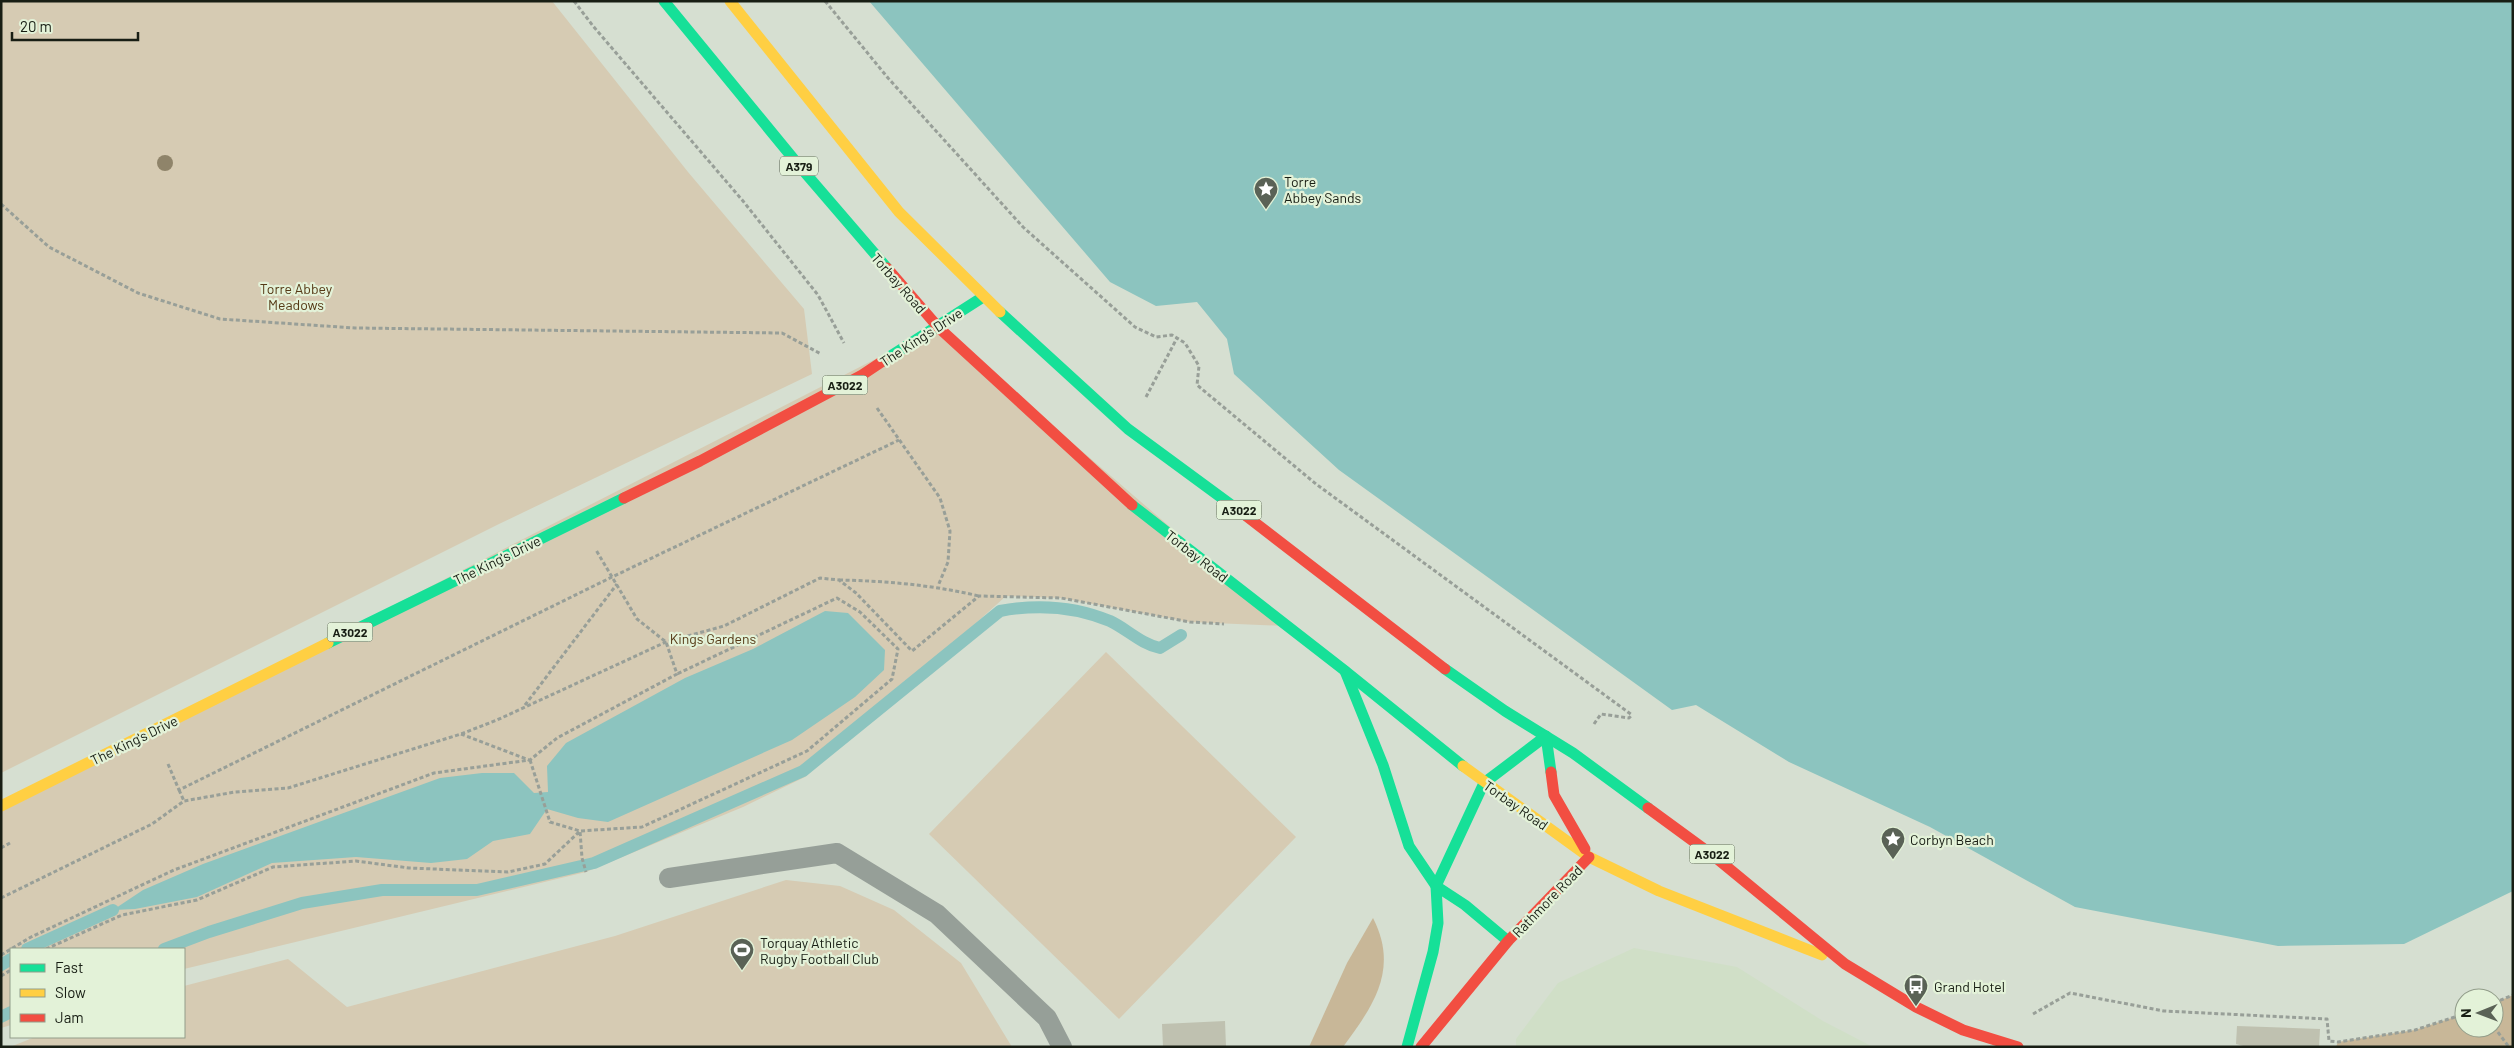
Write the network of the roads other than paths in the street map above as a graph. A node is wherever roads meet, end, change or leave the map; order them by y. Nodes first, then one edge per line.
1 (664, 1) edge
2 (730, 1) edge
3 (983, 297) junction
4 (938, 328) junction
5 (1344, 670) junction
6 (1546, 736) junction
7 (1484, 783) junction
8 (1, 806) edge
9 (1589, 857) junction
10 (669, 878) dead end
11 (1436, 886) junction
12 (1508, 941) junction
13 (1845, 964) junction
14 (1062, 1047) edge
15 (1407, 1047) edge
16 (1421, 1047) edge
17 (2018, 1047) edge

1 - 4 main road, Torbay Road / A379
2 - 3 main road, Torbay Road
3 - 4 main road, The King's Drive / A3022
3 - 6 main road, Torbay Road / A3022
4 - 5 main road, Torbay Road / A3022
4 - 8 main road, The King's Drive / A3022
5 - 7 main road, Torbay Road / A3022
5 - 11 main road, A3022
6 - 7 main road
6 - 9 main road, Rathmore Road
6 - 13 main road, Torbay Road / A3022
7 - 9 main road, Torbay Road / A3022
7 - 11 main road
9 - 12 main road, Rathmore Road
9 - 13 main road, Torbay Road / A3022
10 - 14 lane
11 - 12 main road, A3022
11 - 15 main road
12 - 16 main road, Rathmore Road
13 - 17 main road, Torbay Road / A3022

